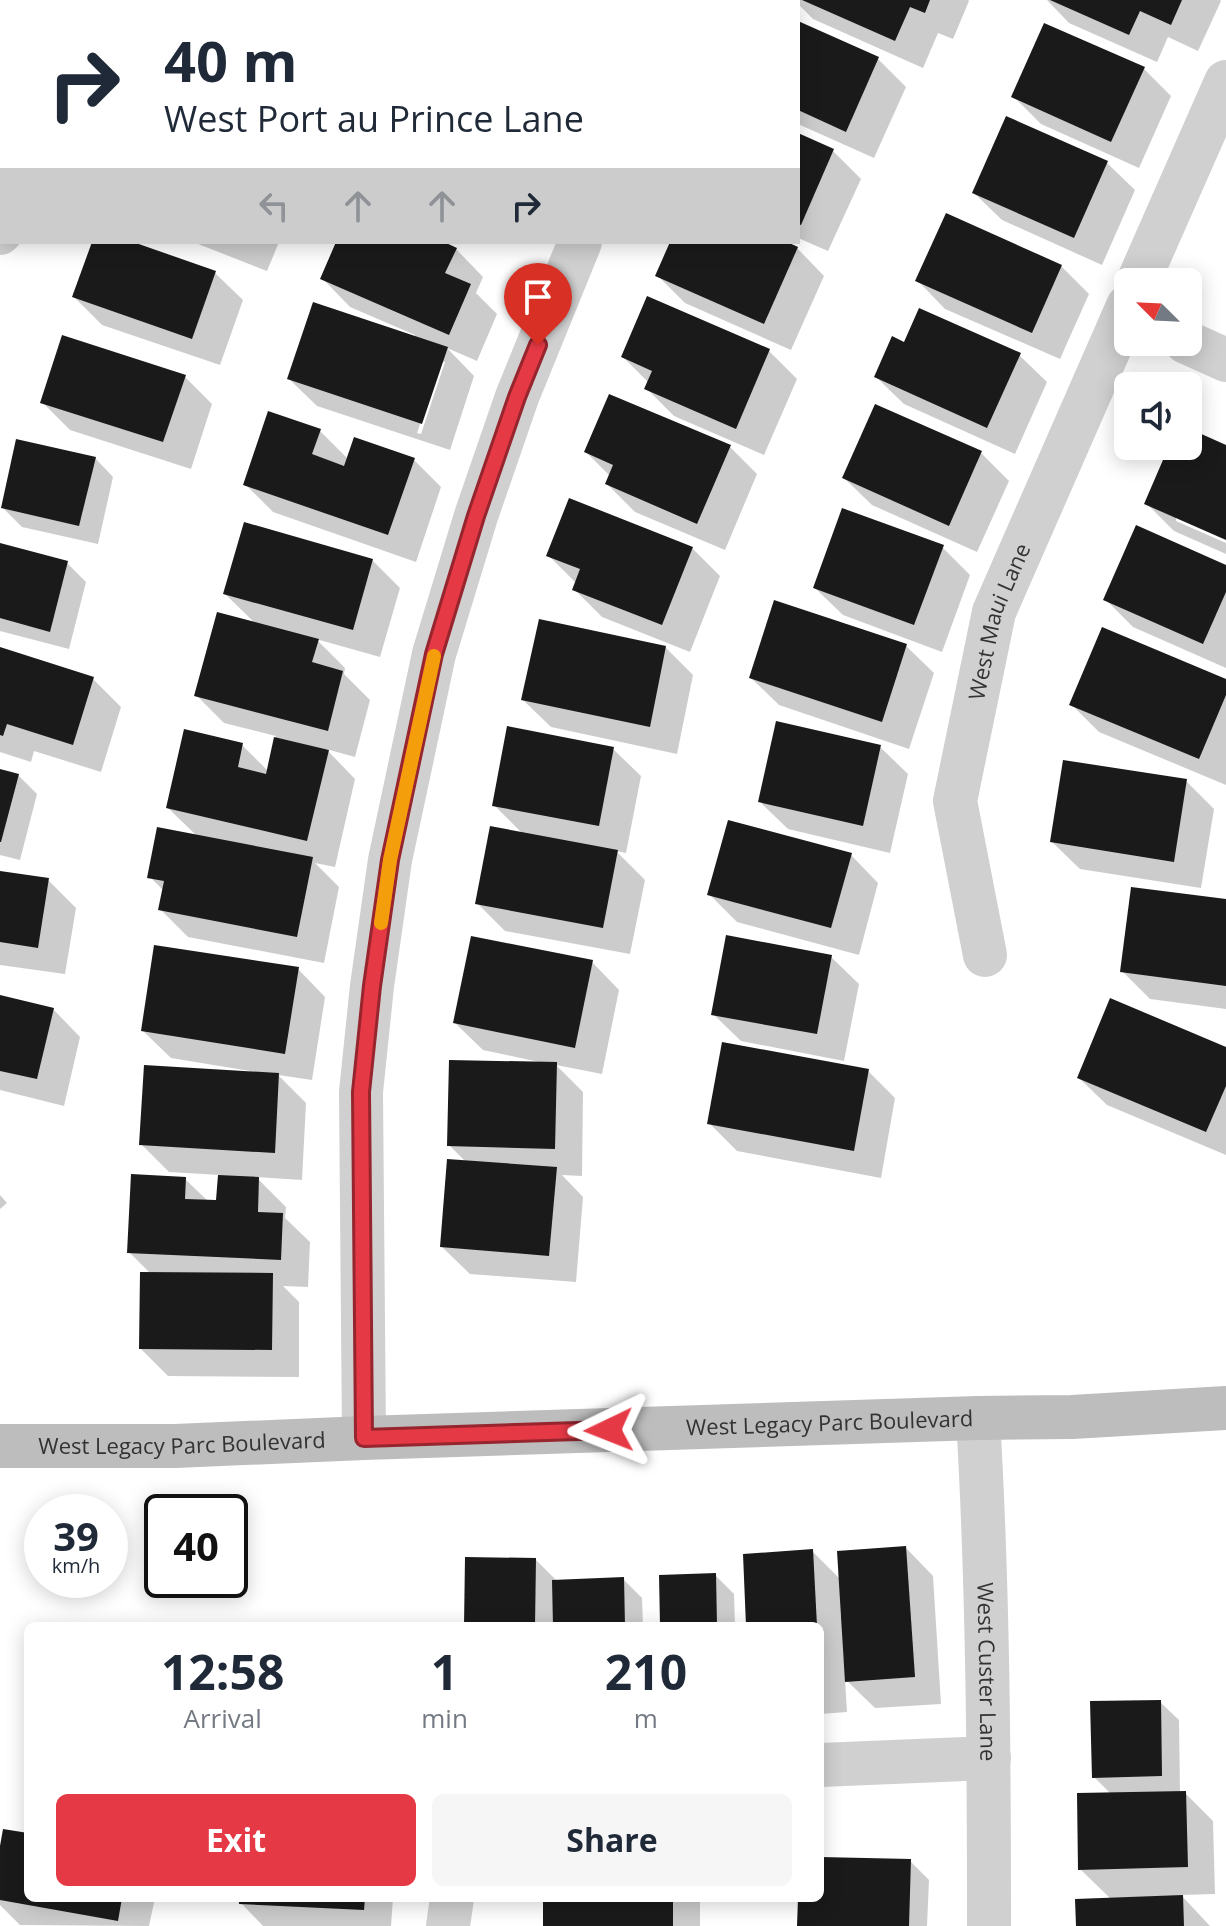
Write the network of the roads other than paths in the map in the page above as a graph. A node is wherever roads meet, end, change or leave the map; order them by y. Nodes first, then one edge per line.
1 (1226, 82) edge
2 (579, 244) edge
3 (1146, 268) edge
4 (1114, 340) edge
5 (1202, 349) edge
6 (1226, 360) edge
7 (985, 955) dead end
8 (1226, 1408) edge
9 (978, 1418) junction
10 (364, 1438) junction
11 (0, 1446) edge
12 (989, 1758) junction
13 (824, 1765) edge
14 (451, 1902) edge
15 (448, 1926) edge
16 (989, 1926) edge

1 - 3 street, West Maui Lane
2 - 10 street
4 - 7 street, West Maui Lane
5 - 6 street
8 - 9 street, West Legacy Parc Boulevard
9 - 10 street, West Legacy Parc Boulevard
9 - 12 street, West Custer Lane
10 - 11 street, West Legacy Parc Boulevard
12 - 13 street
12 - 16 street, West Custer Lane
14 - 15 street

